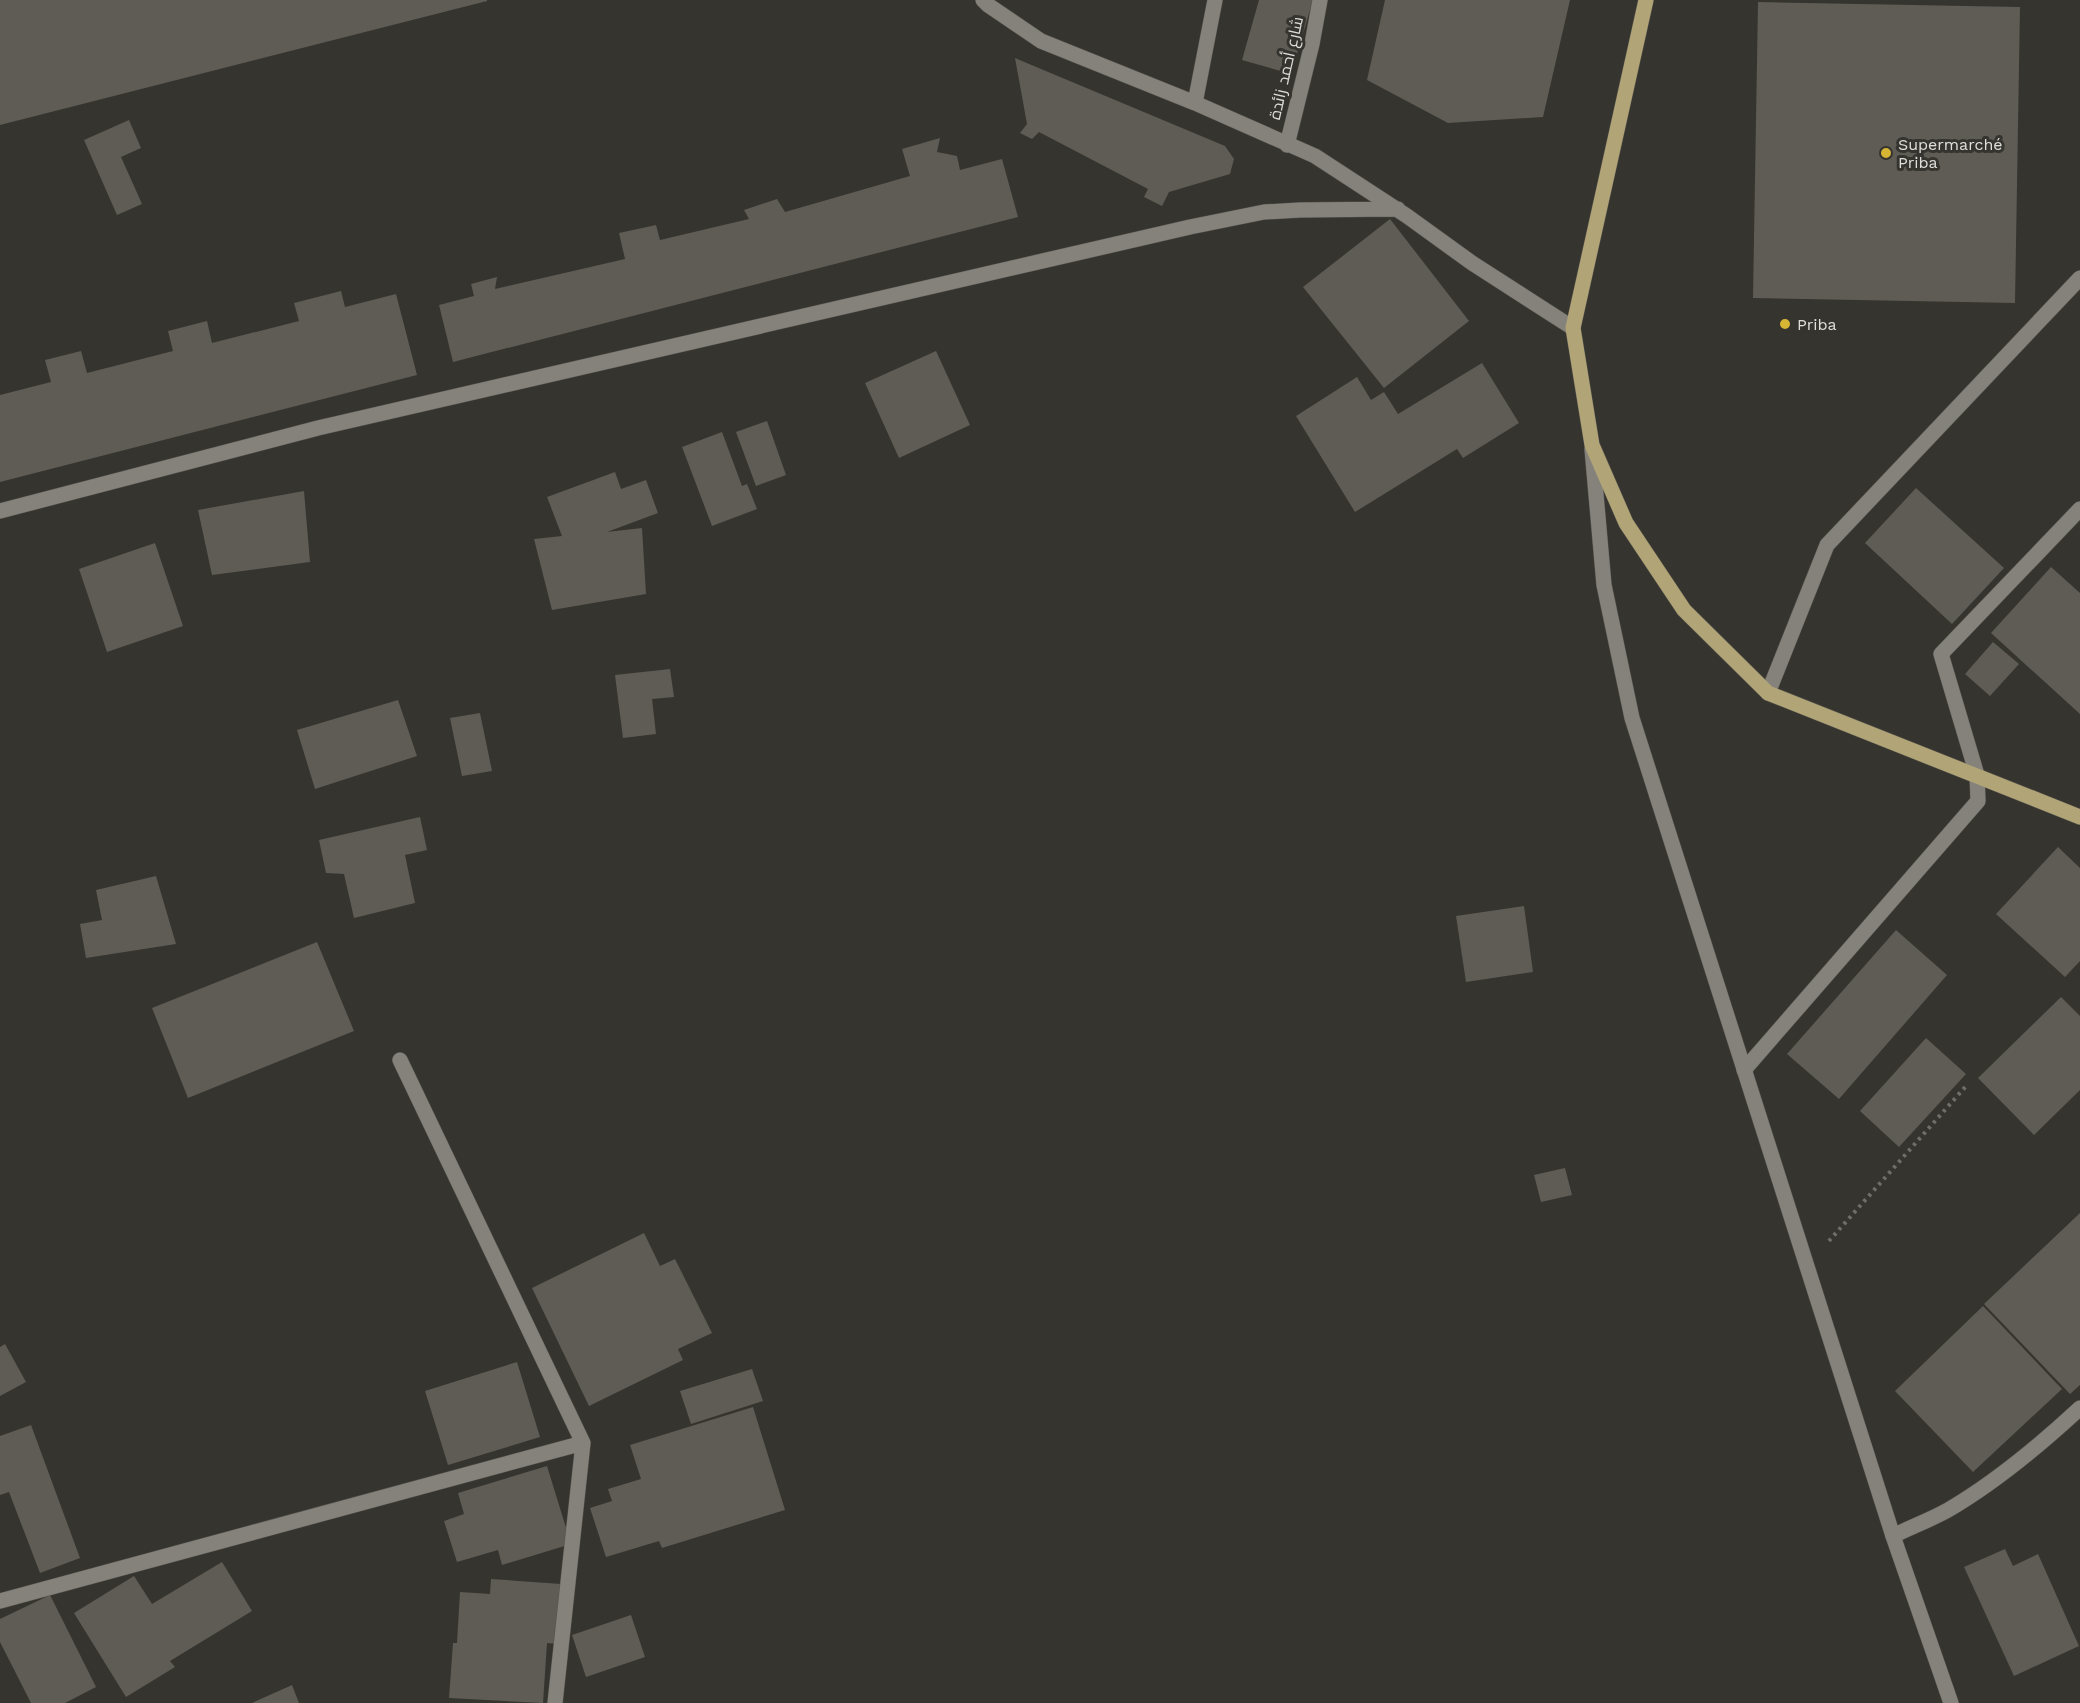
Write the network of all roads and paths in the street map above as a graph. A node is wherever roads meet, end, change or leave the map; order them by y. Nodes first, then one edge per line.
1 (983, 0) edge
2 (1215, 0) edge
3 (1320, 0) edge
4 (1646, 0) edge
5 (1195, 103) junction
6 (1287, 145) junction
7 (1398, 210) junction
8 (2080, 278) edge
9 (1573, 328) junction
10 (1592, 445) junction
11 (2080, 509) edge
12 (0, 511) edge
13 (1768, 693) junction
14 (1977, 776) junction
15 (2080, 817) edge
16 (400, 1060) dead end
17 (1744, 1070) junction
18 (1967, 1085) dead end
19 (1807, 1266) junction
20 (2080, 1408) edge
21 (583, 1443) junction
22 (1893, 1536) junction
23 (0, 1601) edge
24 (555, 1703) edge
25 (1951, 1703) edge

1 - 5 street
2 - 5 street
3 - 6 street, شارع أحمد زائدة
4 - 9 main road
5 - 6 street
6 - 7 street
7 - 9 street
7 - 12 street
8 - 13 street
9 - 10 main road
10 - 13 main road
10 - 17 street
11 - 14 street
13 - 14 main road
14 - 15 main road
14 - 17 street
16 - 21 street
17 - 19 street
18 - 19 path
19 - 22 street
20 - 22 street
21 - 23 street
21 - 24 street
22 - 25 street

